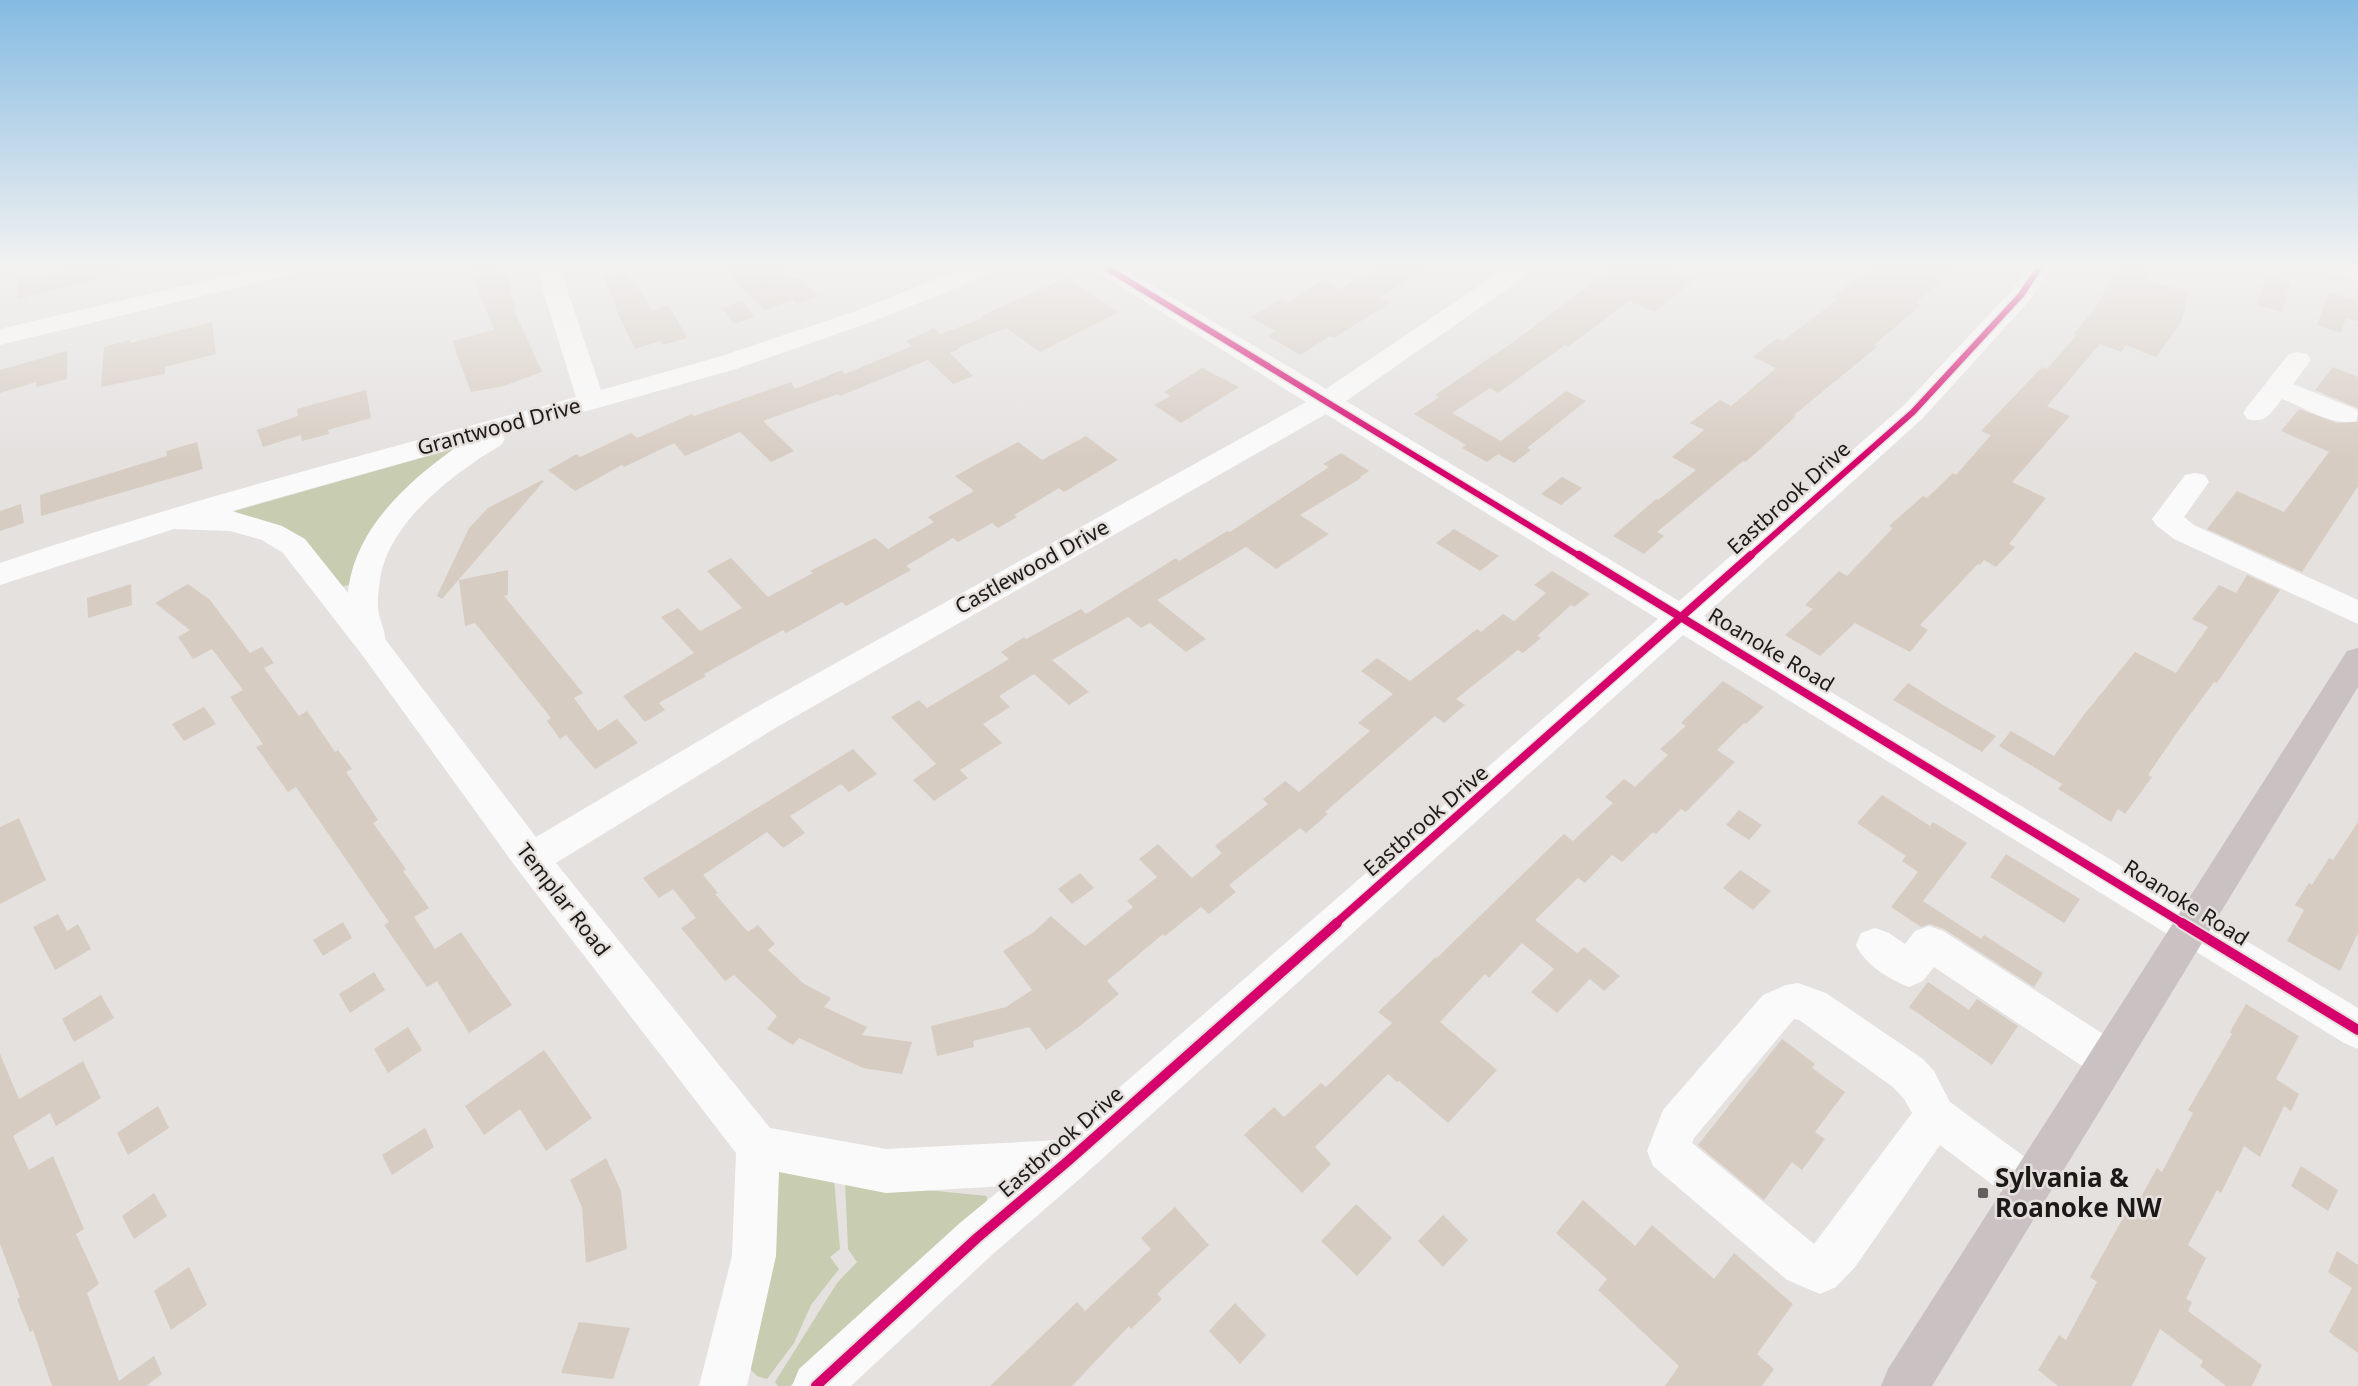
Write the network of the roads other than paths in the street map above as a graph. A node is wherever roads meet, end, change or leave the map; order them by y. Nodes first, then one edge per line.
1 (31, 330) edge
2 (568, 330) edge
3 (826, 330) edge
4 (1208, 330) edge
5 (1432, 330) edge
6 (1989, 330) edge
7 (0, 337) edge
8 (2298, 360) dead end
9 (2277, 387) junction
10 (591, 402) junction
11 (1326, 402) junction
12 (2257, 413) dead end
13 (2346, 415) dead end
14 (537, 416) junction
15 (2195, 482) dead end
16 (172, 519) junction
17 (0, 574) edge
18 (2358, 613) edge
19 (1683, 617) junction
20 (374, 648) junction
21 (2358, 660) edge
22 (531, 860) junction
23 (2190, 927) junction
24 (1875, 945) dead end
25 (2358, 1030) edge
26 (2108, 1060) junction
27 (1935, 1116) junction
28 (758, 1147) junction
29 (1068, 1161) junction
30 (2029, 1186) junction
31 (723, 1386) edge
32 (816, 1386) edge
33 (1905, 1386) edge

1 - 7 street
2 - 10 street
3 - 10 street, Grantwood Drive
4 - 11 street, Roanoke Road
5 - 11 street, Castlewood Drive
6 - 19 street, Eastbrook Drive
8 - 9 street
9 - 12 street
9 - 13 street
10 - 14 street, Grantwood Drive
11 - 19 street, Roanoke Road
11 - 22 street, Castlewood Drive
14 - 16 street, Grantwood Drive
14 - 20 street, Templar Road
15 - 18 street
16 - 17 street, Grantwood Drive
16 - 20 street, Templar Road
19 - 23 street, Roanoke Road
19 - 29 street, Eastbrook Drive
20 - 22 street, Templar Road
21 - 23 main road
22 - 28 street, Templar Road
23 - 25 street, Roanoke Road
23 - 26 main road
24 - 26 street
26 - 30 main road
27 - 27 street
27 - 30 street
28 - 29 street
28 - 31 street
29 - 32 street, Eastbrook Drive
30 - 33 main road

